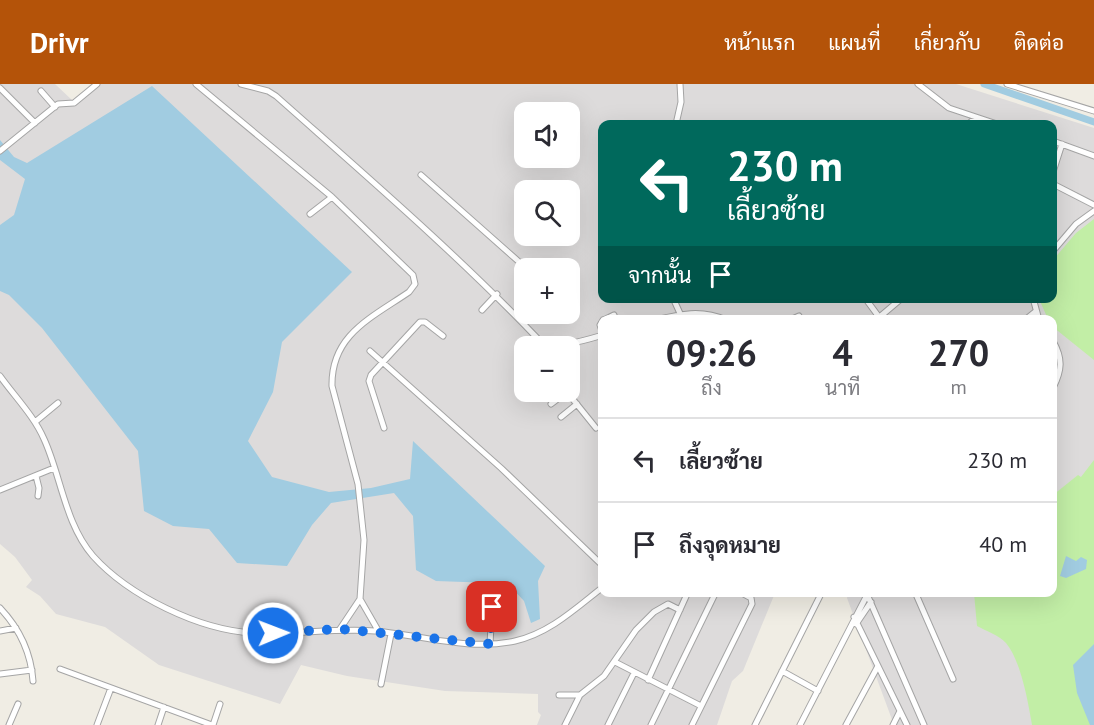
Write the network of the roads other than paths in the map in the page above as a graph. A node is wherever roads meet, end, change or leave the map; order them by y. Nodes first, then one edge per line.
1 (97, 84) edge
2 (196, 84) edge
3 (241, 84) edge
4 (680, 84) edge
5 (918, 84) edge
6 (1007, 84) edge
7 (0, 88) edge
8 (42, 91) dead end
9 (55, 107) junction
10 (1094, 111) edge
11 (976, 118) junction
12 (677, 120) edge
13 (973, 120) edge
14 (983, 120) edge
15 (35, 123) junction
16 (1057, 142) edge
17 (1062, 144) junction
18 (0, 151) edge
19 (1094, 156) edge
20 (1057, 160) edge
21 (421, 175) dead end
22 (1057, 186) edge
23 (332, 197) junction
24 (1094, 205) edge
25 (1094, 212) edge
26 (310, 214) dead end
27 (1057, 246) edge
28 (515, 258) edge
29 (497, 294) junction
30 (896, 303) edge
31 (1034, 303) edge
32 (482, 310) dead end
33 (1035, 312) junction
34 (514, 313) edge
35 (692, 315) edge
36 (715, 315) edge
37 (881, 315) edge
38 (1031, 315) edge
39 (1036, 315) edge
40 (524, 324) edge
41 (443, 336) dead end
42 (533, 336) edge
43 (598, 336) edge
44 (580, 342) edge
45 (1057, 348) edge
46 (370, 351) dead end
47 (383, 362) junction
48 (0, 376) edge
49 (1057, 376) edge
50 (554, 402) edge
51 (58, 404) dead end
52 (551, 404) dead end
53 (577, 404) joint
54 (561, 417) dead end
55 (34, 422) junction
56 (384, 428) dead end
57 (596, 428) dead end
58 (54, 468) junction
59 (36, 476) junction
60 (0, 490) edge
61 (38, 496) dead end
62 (598, 561) edge
63 (598, 591) edge
64 (686, 597) edge
65 (714, 597) edge
66 (749, 597) edge
67 (820, 597) edge
68 (865, 597) edge
69 (868, 597) edge
70 (917, 597) edge
71 (360, 599) junction
72 (871, 602) junction
73 (492, 607) dead end
74 (0, 608) edge
75 (680, 610) junction
76 (856, 620) junction
77 (16, 628) junction
78 (340, 629) junction
79 (0, 631) edge
80 (379, 632) junction
81 (391, 634) junction
82 (490, 644) junction
83 (615, 662) junction
84 (878, 666) junction
85 (60, 669) dead end
86 (32, 670) junction
87 (782, 672) junction
88 (634, 673) junction
89 (0, 674) edge
90 (953, 679) dead end
91 (648, 680) junction
92 (33, 681) dead end
93 (381, 684) dead end
94 (111, 688) junction
95 (668, 690) junction
96 (818, 691) junction
97 (559, 695) dead end
98 (580, 695) junction
99 (18, 704) dead end
100 (220, 704) dead end
101 (701, 706) junction
102 (164, 707) junction
103 (900, 711) junction
104 (10, 724) edge
105 (99, 724) edge
106 (17, 725) edge
107 (158, 725) edge
108 (213, 725) edge
109 (565, 725) edge
110 (608, 725) edge
111 (651, 725) edge
112 (692, 725) edge
113 (755, 725) edge
114 (800, 725) edge
115 (846, 725) edge
116 (893, 725) edge
117 (907, 725) edge
118 (924, 725) edge

1 - 9 street
2 - 23 street
3 - 29 street
4 - 12 street
5 - 11 street
6 - 10 street
7 - 15 street
8 - 9 street
9 - 15 street
11 - 13 street
11 - 14 street
15 - 18 street
16 - 17 street
17 - 19 street
17 - 20 street
21 - 28 street
22 - 24 street
23 - 26 street
23 - 71 street
25 - 27 street
29 - 32 street
29 - 34 street
30 - 37 street
31 - 33 street
33 - 38 street
33 - 39 street
35 - 36 street
40 - 42 street
41 - 47 street
43 - 44 street
45 - 49 street
46 - 47 street
47 - 56 street
47 - 62 street
48 - 55 street
50 - 52 street
51 - 55 street
53 - 54 street
53 - 57 street
55 - 58 street
58 - 59 street
58 - 78 street
59 - 60 street
59 - 61 street
63 - 82 street
64 - 75 street
65 - 95 street
66 - 101 street
67 - 87 street
68 - 76 street
69 - 72 street
70 - 90 street
71 - 78 street
71 - 80 street
72 - 76 street
72 - 118 street
73 - 82 street
74 - 77 street
75 - 83 street
75 - 91 street
76 - 84 street
76 - 96 street
77 - 79 street
77 - 86 street
78 - 80 street
80 - 81 street
81 - 82 street
81 - 93 street
83 - 88 street
83 - 98 street
84 - 103 street
84 - 115 street
85 - 94 street
86 - 89 street
86 - 92 street
87 - 96 street
87 - 113 street
88 - 91 street
88 - 110 street
91 - 95 street
94 - 102 street
94 - 105 street
95 - 101 street
95 - 111 street
96 - 114 street
97 - 98 street
98 - 109 street
99 - 104 street
100 - 108 street
101 - 112 street
102 - 107 street
102 - 108 street
103 - 116 street
103 - 117 street
104 - 106 street

